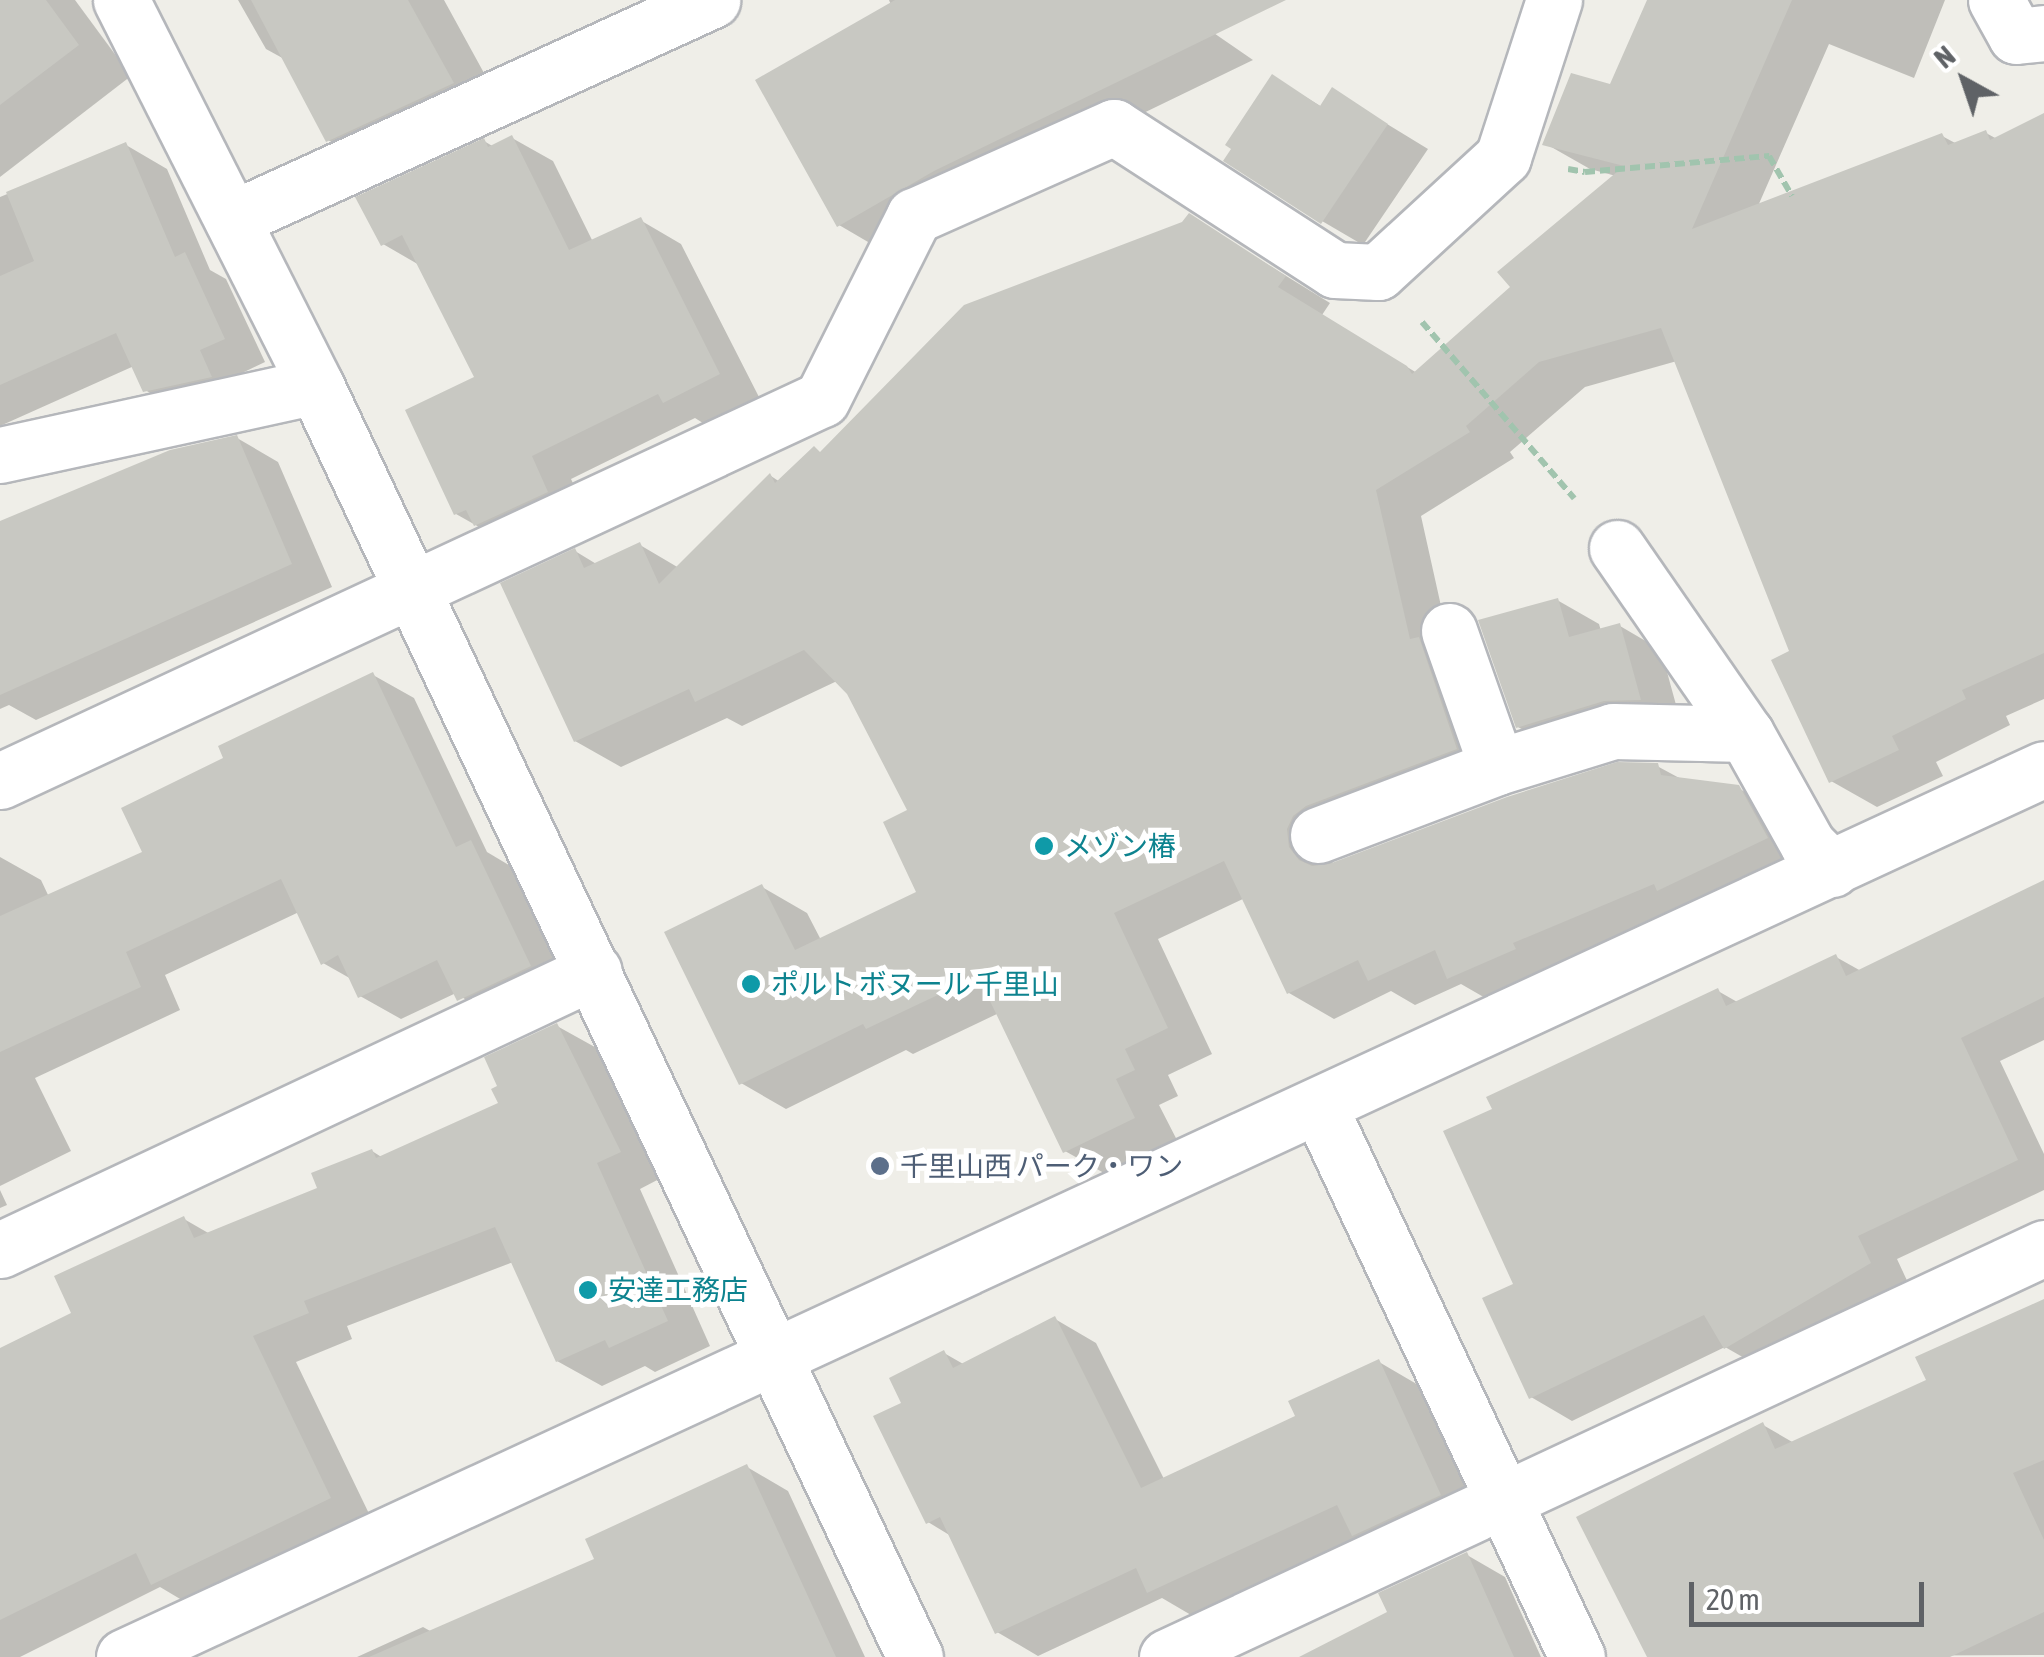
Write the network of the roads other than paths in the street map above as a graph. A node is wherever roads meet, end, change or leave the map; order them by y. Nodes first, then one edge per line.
1 (121, 0) edge
2 (712, 0) edge
3 (1554, 0) edge
4 (1996, 0) edge
5 (2044, 33) edge
6 (232, 219) junction
7 (316, 386) junction
8 (0, 455) edge
9 (1617, 548) road end
10 (413, 589) junction
11 (1449, 631) dead end
12 (1746, 734) junction
13 (1497, 767) junction
14 (2044, 769) edge
15 (0, 781) edge
16 (1318, 835) dead end
17 (1832, 869) junction
18 (594, 971) junction
19 (1319, 1106) junction
20 (2044, 1248) edge
21 (0, 1250) edge
22 (773, 1358) junction
23 (1503, 1500) junction
24 (124, 1657) edge
25 (914, 1657) edge
26 (1167, 1657) edge
27 (1577, 1657) edge

1 - 6 street
2 - 6 street
3 - 10 street
4 - 5 street
6 - 7 street
7 - 8 street
7 - 10 street
9 - 12 street
10 - 15 street
10 - 18 street
11 - 13 street
12 - 13 street
12 - 17 street
13 - 16 street
14 - 17 street
17 - 19 street
18 - 21 street
18 - 22 street
19 - 22 street
19 - 23 street
20 - 23 street
22 - 24 street
22 - 25 street
23 - 26 street
23 - 27 street

